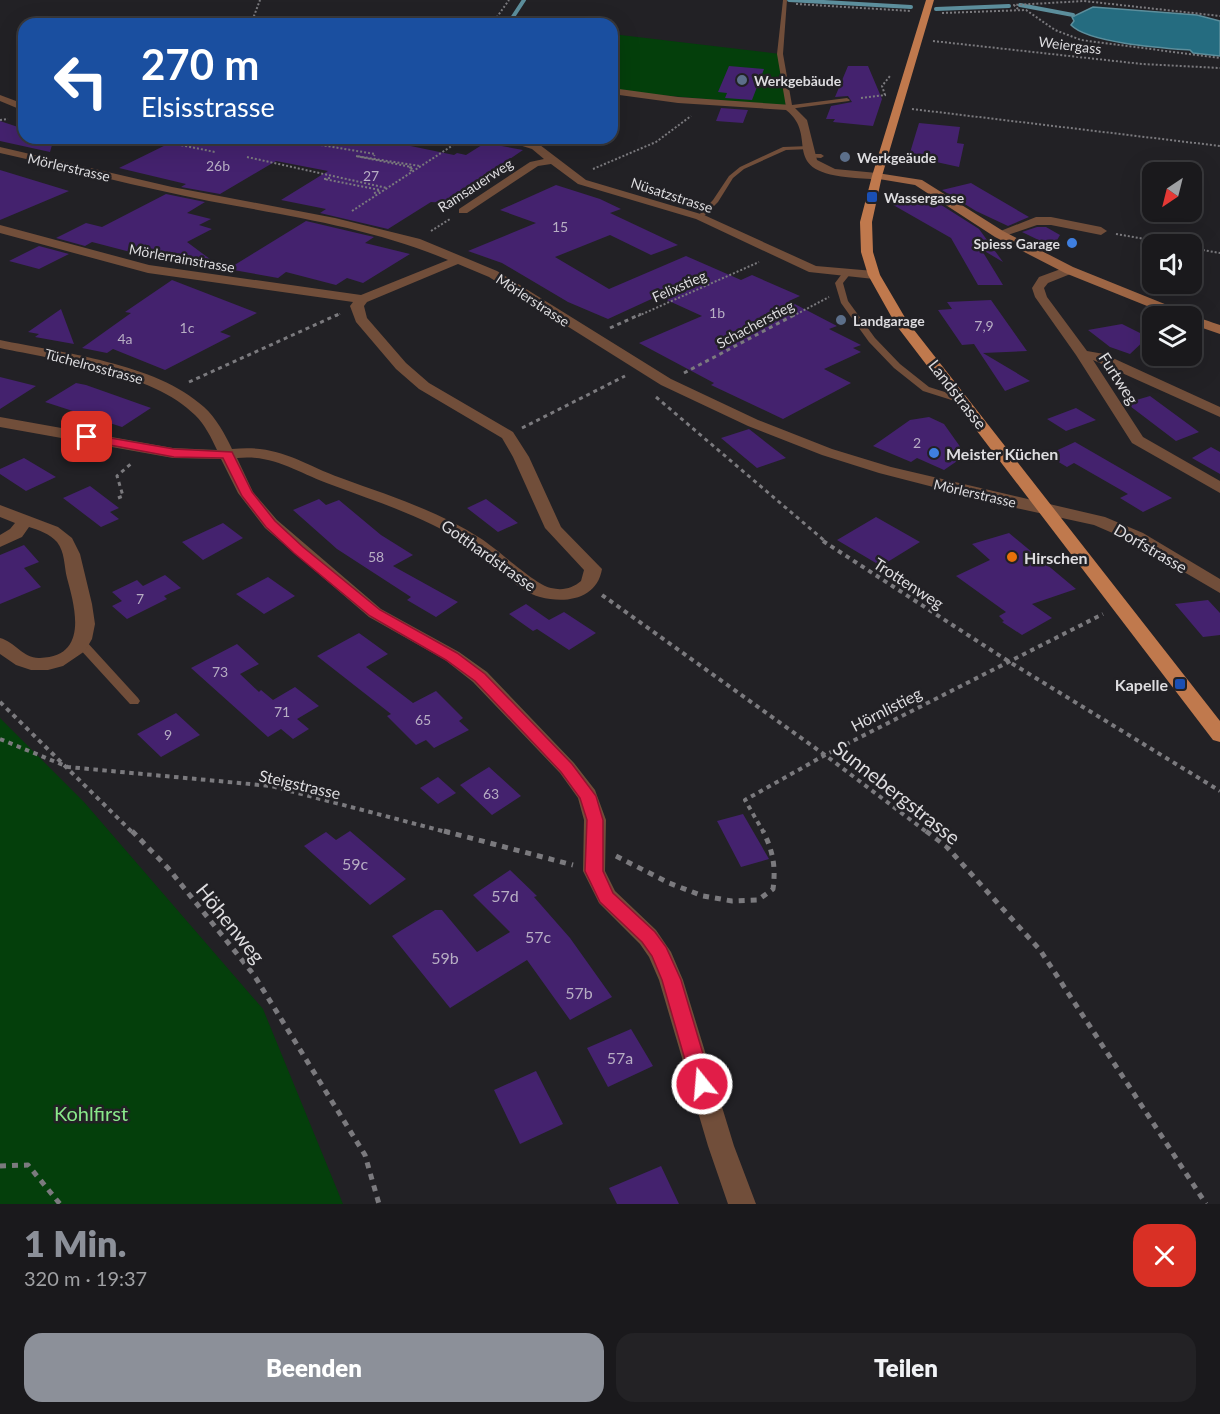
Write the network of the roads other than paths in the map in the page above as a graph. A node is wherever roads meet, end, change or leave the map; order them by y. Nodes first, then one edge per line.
1 (930, 0) edge
2 (785, 2) edge
3 (618, 92) edge
4 (0, 98) edge
5 (847, 100) road end
6 (18, 106) edge
7 (789, 107) junction
8 (525, 144) edge
9 (0, 150) edge
10 (809, 152) junction
11 (821, 156) dead end
12 (553, 160) junction
13 (877, 176) junction
14 (463, 211) road end
15 (700, 217) junction
16 (0, 229) edge
17 (1101, 231) road end
18 (999, 234) junction
19 (460, 259) junction
20 (1070, 270) junction
21 (847, 273) junction
22 (874, 275) junction
23 (360, 303) junction
24 (1158, 306) edge
25 (1202, 324) edge
26 (1220, 330) edge
27 (0, 344) edge
28 (1082, 354) junction
29 (964, 401) junction
30 (1220, 413) edge
31 (0, 422) edge
32 (228, 454) junction
33 (1220, 488) edge
34 (1045, 509) junction
35 (0, 510) edge
36 (25, 521) junction
37 (0, 542) edge
38 (1220, 587) edge
39 (81, 643) junction
40 (0, 644) edge
41 (134, 701) dead end
42 (1220, 735) edge
43 (742, 1204) edge

1 - 13 main road, Landstrasse
2 - 7 lane
3 - 7 street
4 - 6 street
5 - 7 lane
7 - 10 street
8 - 12 street, Nüsatzstrasse
9 - 19 street, Mörlerstrasse
10 - 11 lane
10 - 13 street
10 - 15 lane
12 - 14 street, Ramsauerweg
12 - 15 street, Nüsatzstrasse
13 - 18 street
13 - 22 main road, Landstrasse
15 - 21 street, Nüsatzstrasse
16 - 23 street, Mörlerrainstrasse
17 - 18 street
18 - 20 street
19 - 23 street
19 - 34 street, Mörlerstrasse
20 - 24 street
20 - 28 street, Furtweg
21 - 22 street, Nüsatzstrasse
21 - 29 lane
22 - 29 main road, Landstrasse
23 - 32 street, Gotthardstrasse
25 - 26 street
27 - 32 street, Tüchelrosstrasse
28 - 30 street
28 - 33 street, Furtweg
29 - 34 main road, Landstrasse
31 - 32 street, Gotthardstrasse
32 - 43 street, Tüchelrosstrasse
34 - 38 street, Dorfstrasse
34 - 42 main road, Landstrasse
35 - 36 street
36 - 37 street
36 - 39 street
39 - 40 street
39 - 41 lane

